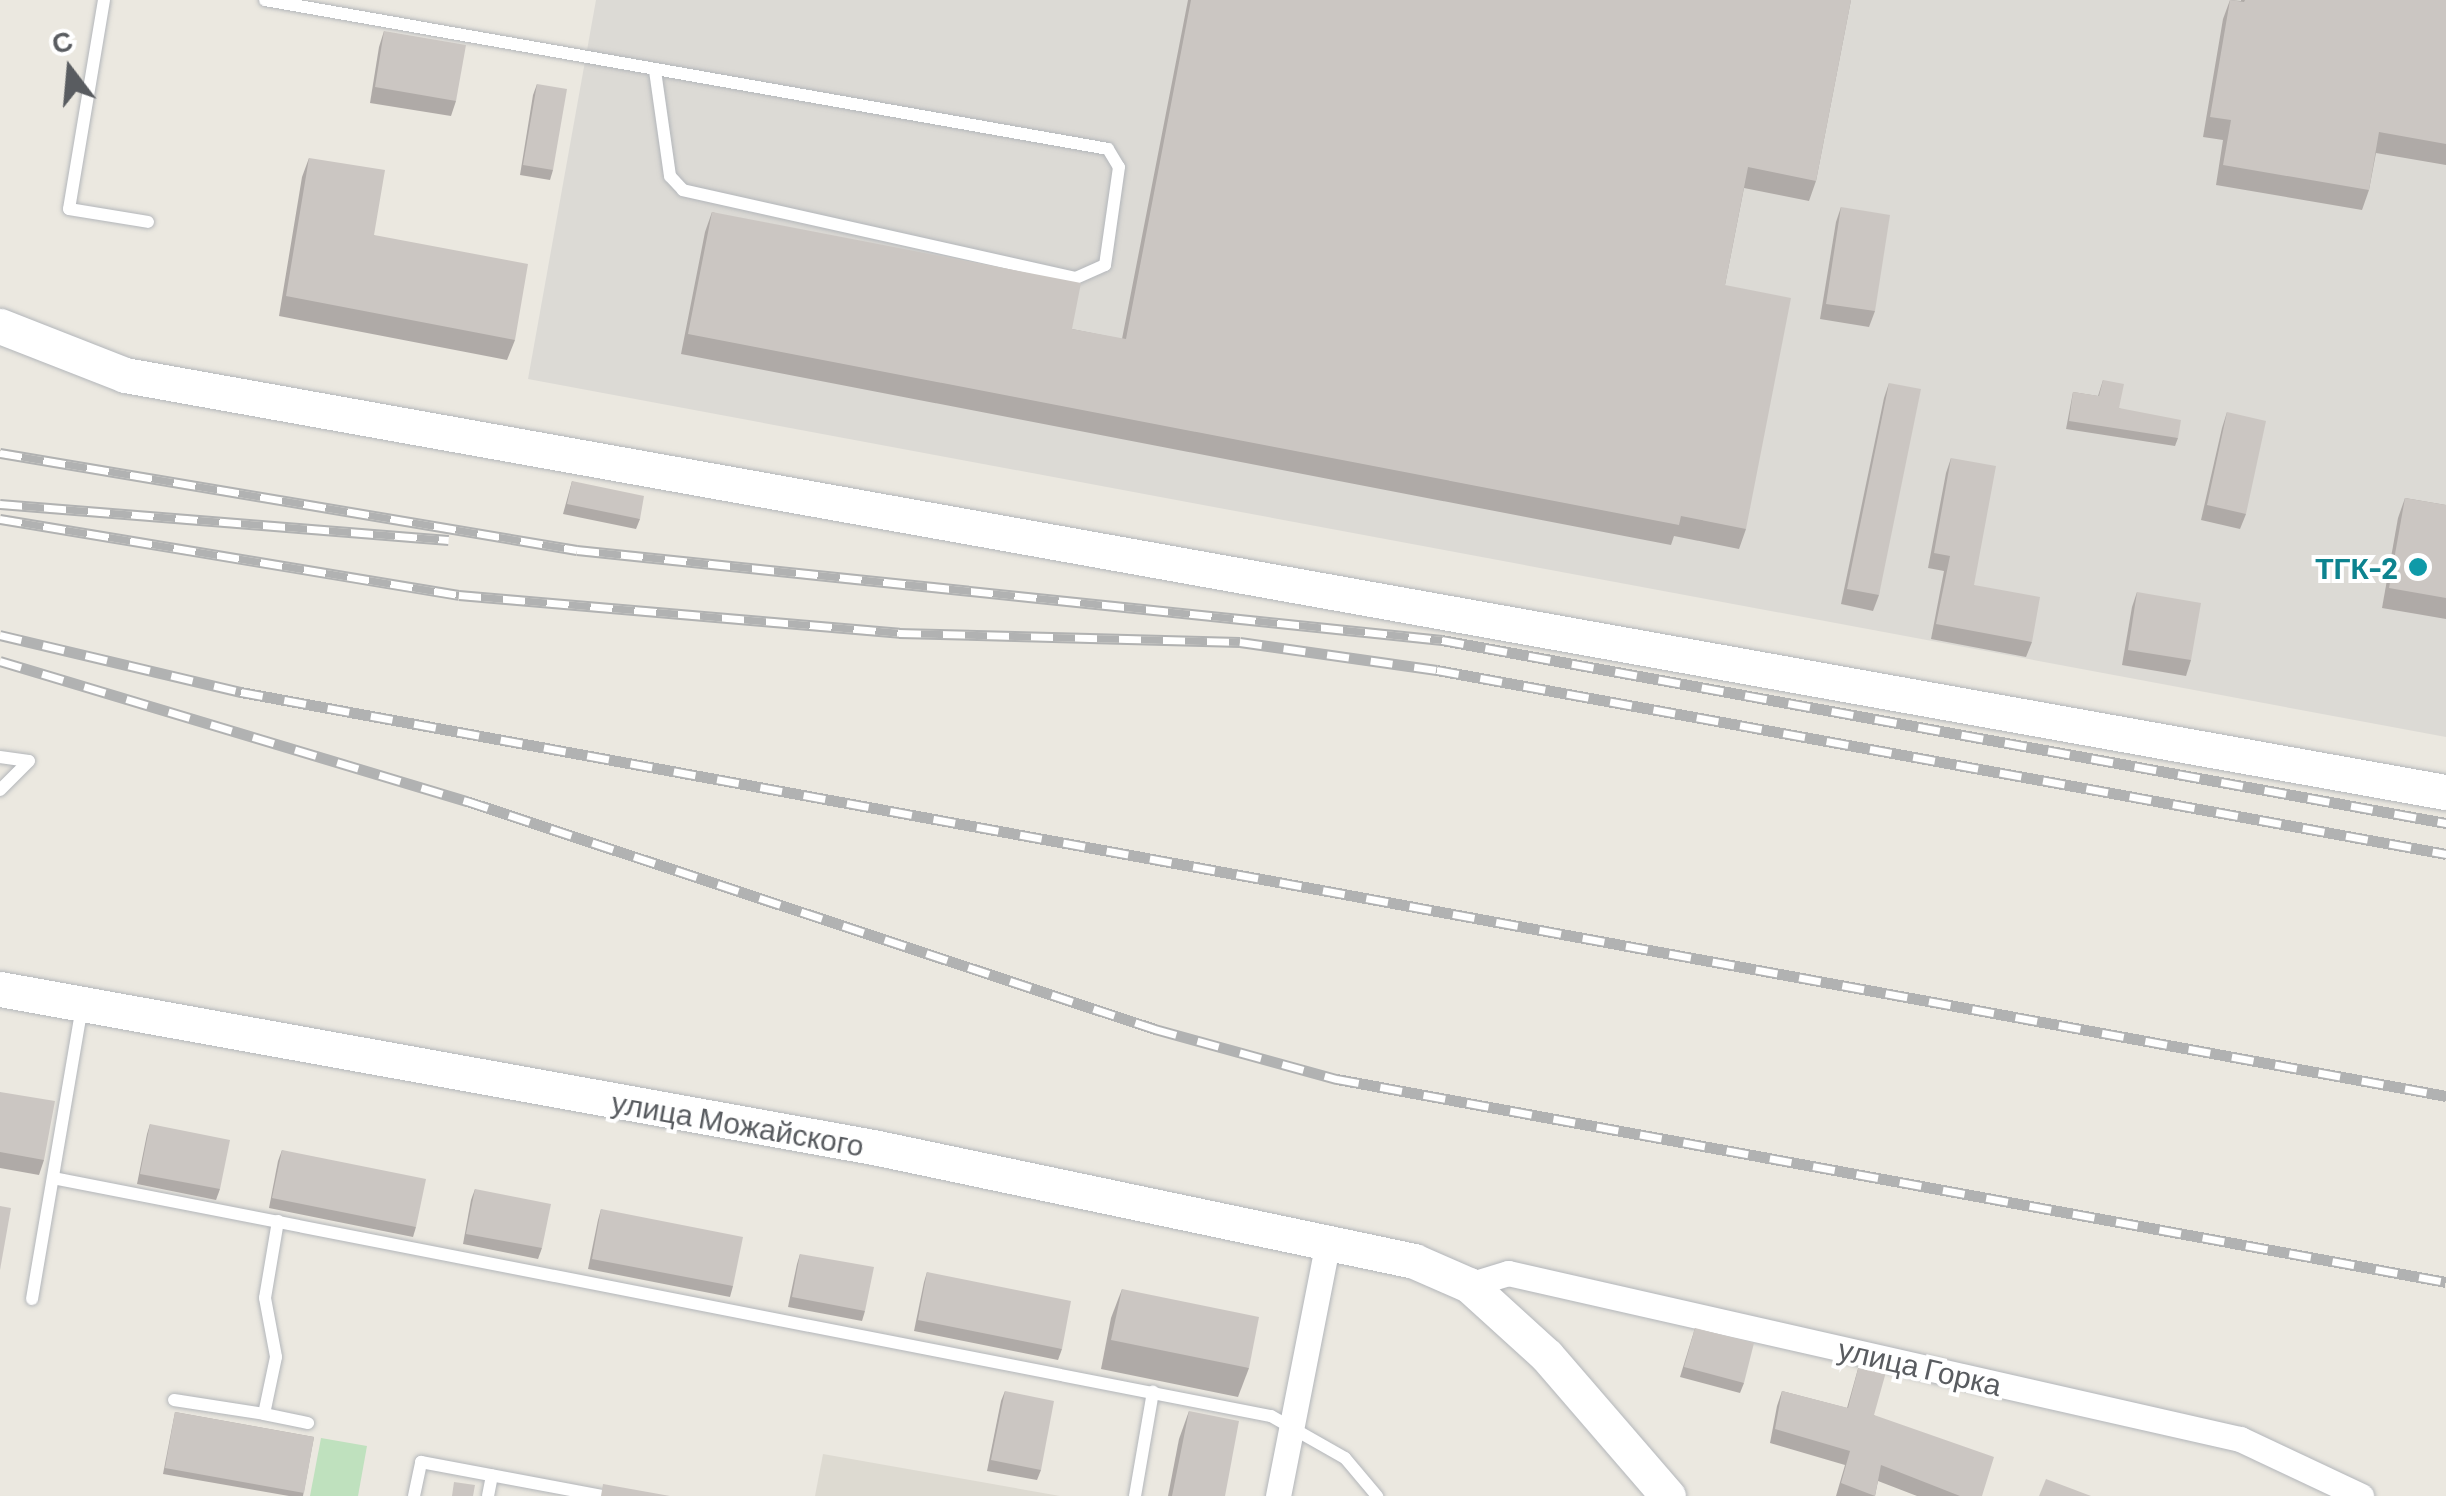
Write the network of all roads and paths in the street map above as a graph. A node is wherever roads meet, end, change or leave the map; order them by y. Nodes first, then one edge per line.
1 (104, 0) edge
2 (265, 0) edge
3 (655, 71) junction
4 (148, 222) dead end
5 (0, 326) edge
6 (0, 756) edge
7 (0, 790) edge
8 (2446, 792) edge
9 (0, 989) edge
10 (82, 1005) junction
11 (54, 1178) junction
12 (278, 1221) junction
13 (1328, 1241) junction
14 (1469, 1285) junction
15 (32, 1299) dead end
16 (1153, 1392) junction
17 (174, 1400) dead end
18 (264, 1414) junction
19 (308, 1423) dead end
20 (1293, 1423) junction
21 (492, 1475) junction
22 (414, 1496) edge
23 (488, 1496) edge
24 (602, 1496) edge
25 (1135, 1496) edge
26 (1278, 1496) edge
27 (1377, 1496) edge
28 (1668, 1496) edge
29 (2361, 1496) edge

1 - 4 lane
2 - 3 lane
3 - 3 lane
5 - 8 street
6 - 7 lane
9 - 10 street, улица Можайского
10 - 11 lane
10 - 13 street, улица Можайского
11 - 12 lane
11 - 15 lane
12 - 16 lane
12 - 18 lane
13 - 14 street, улица Можайского
13 - 20 street
14 - 28 street, улица Можайского
14 - 29 street, улица Горка
16 - 20 lane
16 - 25 lane
17 - 18 lane
18 - 19 lane
20 - 26 street
20 - 27 lane
21 - 22 lane
21 - 23 lane
21 - 24 lane

